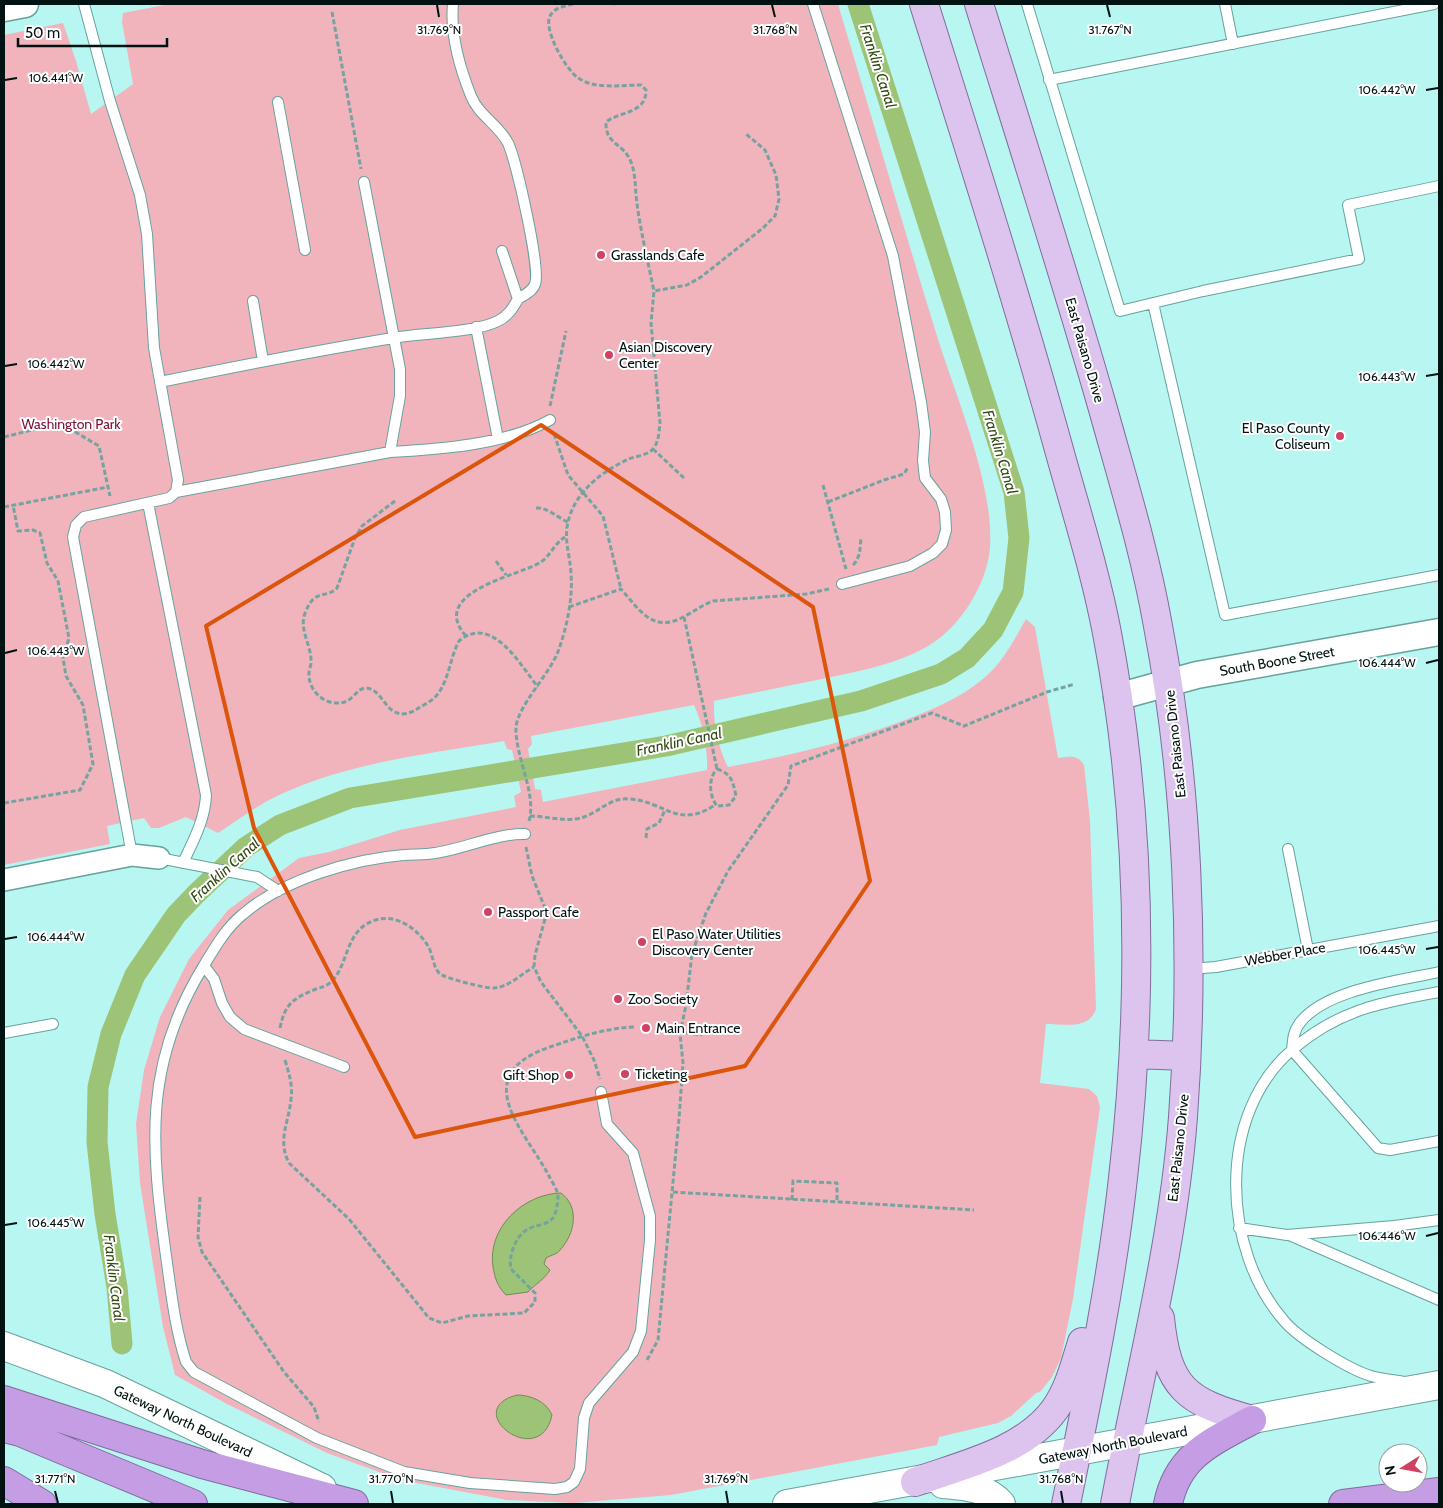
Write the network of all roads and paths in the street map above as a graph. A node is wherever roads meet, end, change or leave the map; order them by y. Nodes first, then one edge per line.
1 (25, 4) edge
2 (84, 4) edge
3 (453, 4) edge
4 (573, 4) edge
5 (813, 4) edge
6 (924, 4) edge
7 (979, 4) edge
8 (1027, 4) edge
9 (1225, 4) edge
10 (1434, 4) edge
11 (4, 8) edge
12 (332, 12) dead end
13 (1233, 44) junction
14 (1049, 80) junction
15 (278, 102) dead end
16 (746, 134) dead end
17 (364, 182) joint
18 (1439, 186) edge
19 (305, 250) dead end
20 (502, 251) dead end
21 (654, 291) junction
22 (518, 299) junction
23 (253, 301) dead end
24 (1153, 303) junction
25 (476, 327) junction
26 (566, 331) dead end
27 (395, 338) junction
28 (263, 361) junction
29 (160, 382) junction
30 (550, 420) junction
31 (4, 437) edge
32 (498, 439) junction
33 (653, 449) junction
34 (390, 452) junction
35 (909, 465) dead end
36 (684, 478) dead end
37 (823, 485) dead end
38 (108, 487) junction
39 (583, 491) junction
40 (176, 492) junction
41 (395, 501) dead end
42 (828, 502) junction
43 (148, 503) junction
44 (13, 505) junction
45 (4, 507) edge
46 (536, 508) dead end
47 (114, 510) junction
48 (568, 522) junction
49 (565, 537) junction
50 (861, 537) dead end
51 (496, 561) dead end
52 (506, 575) junction
53 (1439, 575) edge
54 (842, 584) joint
55 (620, 588) junction
56 (569, 608) junction
57 (684, 617) junction
58 (1439, 632) edge
59 (466, 636) junction
60 (1168, 683) junction
61 (1076, 684) dead end
62 (538, 687) junction
63 (1117, 697) junction
64 (717, 769) junction
65 (4, 803) edge
66 (530, 805) dead end
67 (715, 805) junction
68 (665, 810) junction
69 (530, 816) dead end
70 (525, 834) joint
71 (646, 838) dead end
72 (1288, 849) dead end
73 (132, 855) junction
74 (159, 858) joint
75 (187, 863) junction
76 (4, 880) edge
77 (278, 891) junction
78 (1439, 926) edge
79 (1308, 950) junction
80 (204, 966) junction
81 (534, 967) junction
82 (1189, 969) junction
83 (1439, 972) edge
84 (1439, 992) edge
85 (53, 1024) dead end
86 (635, 1027) dead end
87 (656, 1029) dead end
88 (4, 1033) edge
89 (680, 1034) junction
90 (702, 1035) dead end
91 (582, 1036) junction
92 (279, 1041) junction
93 (1292, 1050) junction
94 (1134, 1054) junction
95 (1186, 1056) junction
96 (344, 1067) dead end
97 (602, 1092) joint
98 (1439, 1141) edge
99 (673, 1192) junction
100 (200, 1197) dead end
101 (792, 1200) junction
102 (837, 1202) junction
103 (974, 1210) dead end
104 (1439, 1220) edge
105 (1426, 1222) junction
106 (1439, 1227) edge
107 (1239, 1228) junction
108 (1287, 1235) junction
109 (1108, 1281) junction
110 (1158, 1295) junction
111 (1439, 1300) edge
112 (4, 1346) edge
113 (644, 1365) dead end
114 (1435, 1386) edge
115 (4, 1400) edge
116 (1252, 1420) junction
117 (4, 1428) edge
118 (317, 1438) junction
119 (1127, 1441) junction
120 (1076, 1453) junction
121 (4, 1482) edge
122 (915, 1482) junction
123 (1439, 1492) edge
124 (42, 1504) edge
125 (193, 1504) edge
126 (356, 1504) edge
127 (787, 1504) edge
128 (1001, 1504) edge
129 (1066, 1504) edge
130 (1115, 1504) edge
131 (1168, 1504) edge
132 (1344, 1504) edge

1 - 11 street
2 - 29 lane
3 - 22 lane
4 - 21 path
5 - 54 lane
6 - 63 main road
7 - 60 main road, East Paisano Drive
8 - 14 lane
9 - 13 lane
10 - 13 lane
12 - 17 path
13 - 14 lane
14 - 24 lane
15 - 19 lane
16 - 21 path
17 - 27 lane
18 - 24 lane
20 - 22 lane
21 - 33 path
22 - 25 lane
23 - 28 lane
24 - 53 lane
25 - 27 lane
25 - 32 lane
26 - 30 path
27 - 28 lane
27 - 34 lane
28 - 29 lane
29 - 40 lane
30 - 32 lane
30 - 39 path
31 - 38 path
32 - 34 lane
33 - 36 path
33 - 39 path
34 - 40 lane
35 - 42 path
37 - 42 path
38 - 44 path
38 - 47 path
39 - 48 path
39 - 55 path
40 - 43 lane
41 - 59 path
42 - 50 path
43 - 47 lane
43 - 75 lane
44 - 45 path
44 - 65 path
46 - 48 path
47 - 73 lane
48 - 49 path
49 - 52 path
49 - 56 path
51 - 52 path
52 - 59 path
54 - 57 path
55 - 56 path
55 - 57 path
56 - 62 path
57 - 64 path
58 - 60 street, South Boone Street
59 - 62 path
60 - 63 street, South Boone Street
60 - 82 main road, East Paisano Drive
61 - 89 path
62 - 66 path
63 - 94 main road
64 - 67 path
64 - 67 path
67 - 68 path
68 - 69 path
68 - 71 path
70 - 77 lane
70 - 81 path
72 - 79 lane
73 - 74 street
73 - 76 street
74 - 75 lane
75 - 77 lane
77 - 80 lane
78 - 79 lane, Webber Place
79 - 82 lane, Webber Place
80 - 92 lane
80 - 118 lane
81 - 91 path
81 - 92 path
82 - 95 main road, East Paisano Drive
83 - 93 lane
84 - 93 lane
85 - 88 lane
86 - 91 path
87 - 89 path
89 - 90 path
89 - 99 path
91 - 92 path
91 - 97 path
92 - 96 lane
93 - 98 lane
93 - 107 lane
94 - 95 main road
94 - 109 main road
95 - 110 main road, East Paisano Drive
97 - 118 lane
99 - 101 path
99 - 113 path
100 - 118 path
101 - 102 path
101 - 102 path
102 - 103 path
104 - 105 lane
105 - 106 lane
105 - 108 lane
107 - 108 lane
107 - 114 lane
108 - 111 lane
109 - 120 main road
109 - 122 main road
110 - 116 main road
110 - 119 main road, East Paisano Drive
112 - 126 main road, Gateway North Boulevard
114 - 116 main road, Gateway North Boulevard
115 - 126 highway
116 - 119 main road, Gateway North Boulevard
116 - 131 highway
117 - 125 highway
119 - 120 main road, Gateway North Boulevard
119 - 130 main road, East Paisano Drive
120 - 122 main road, Gateway North Boulevard
120 - 129 main road
121 - 124 highway
122 - 127 main road, Gateway North Boulevard
122 - 128 main road
123 - 132 highway

